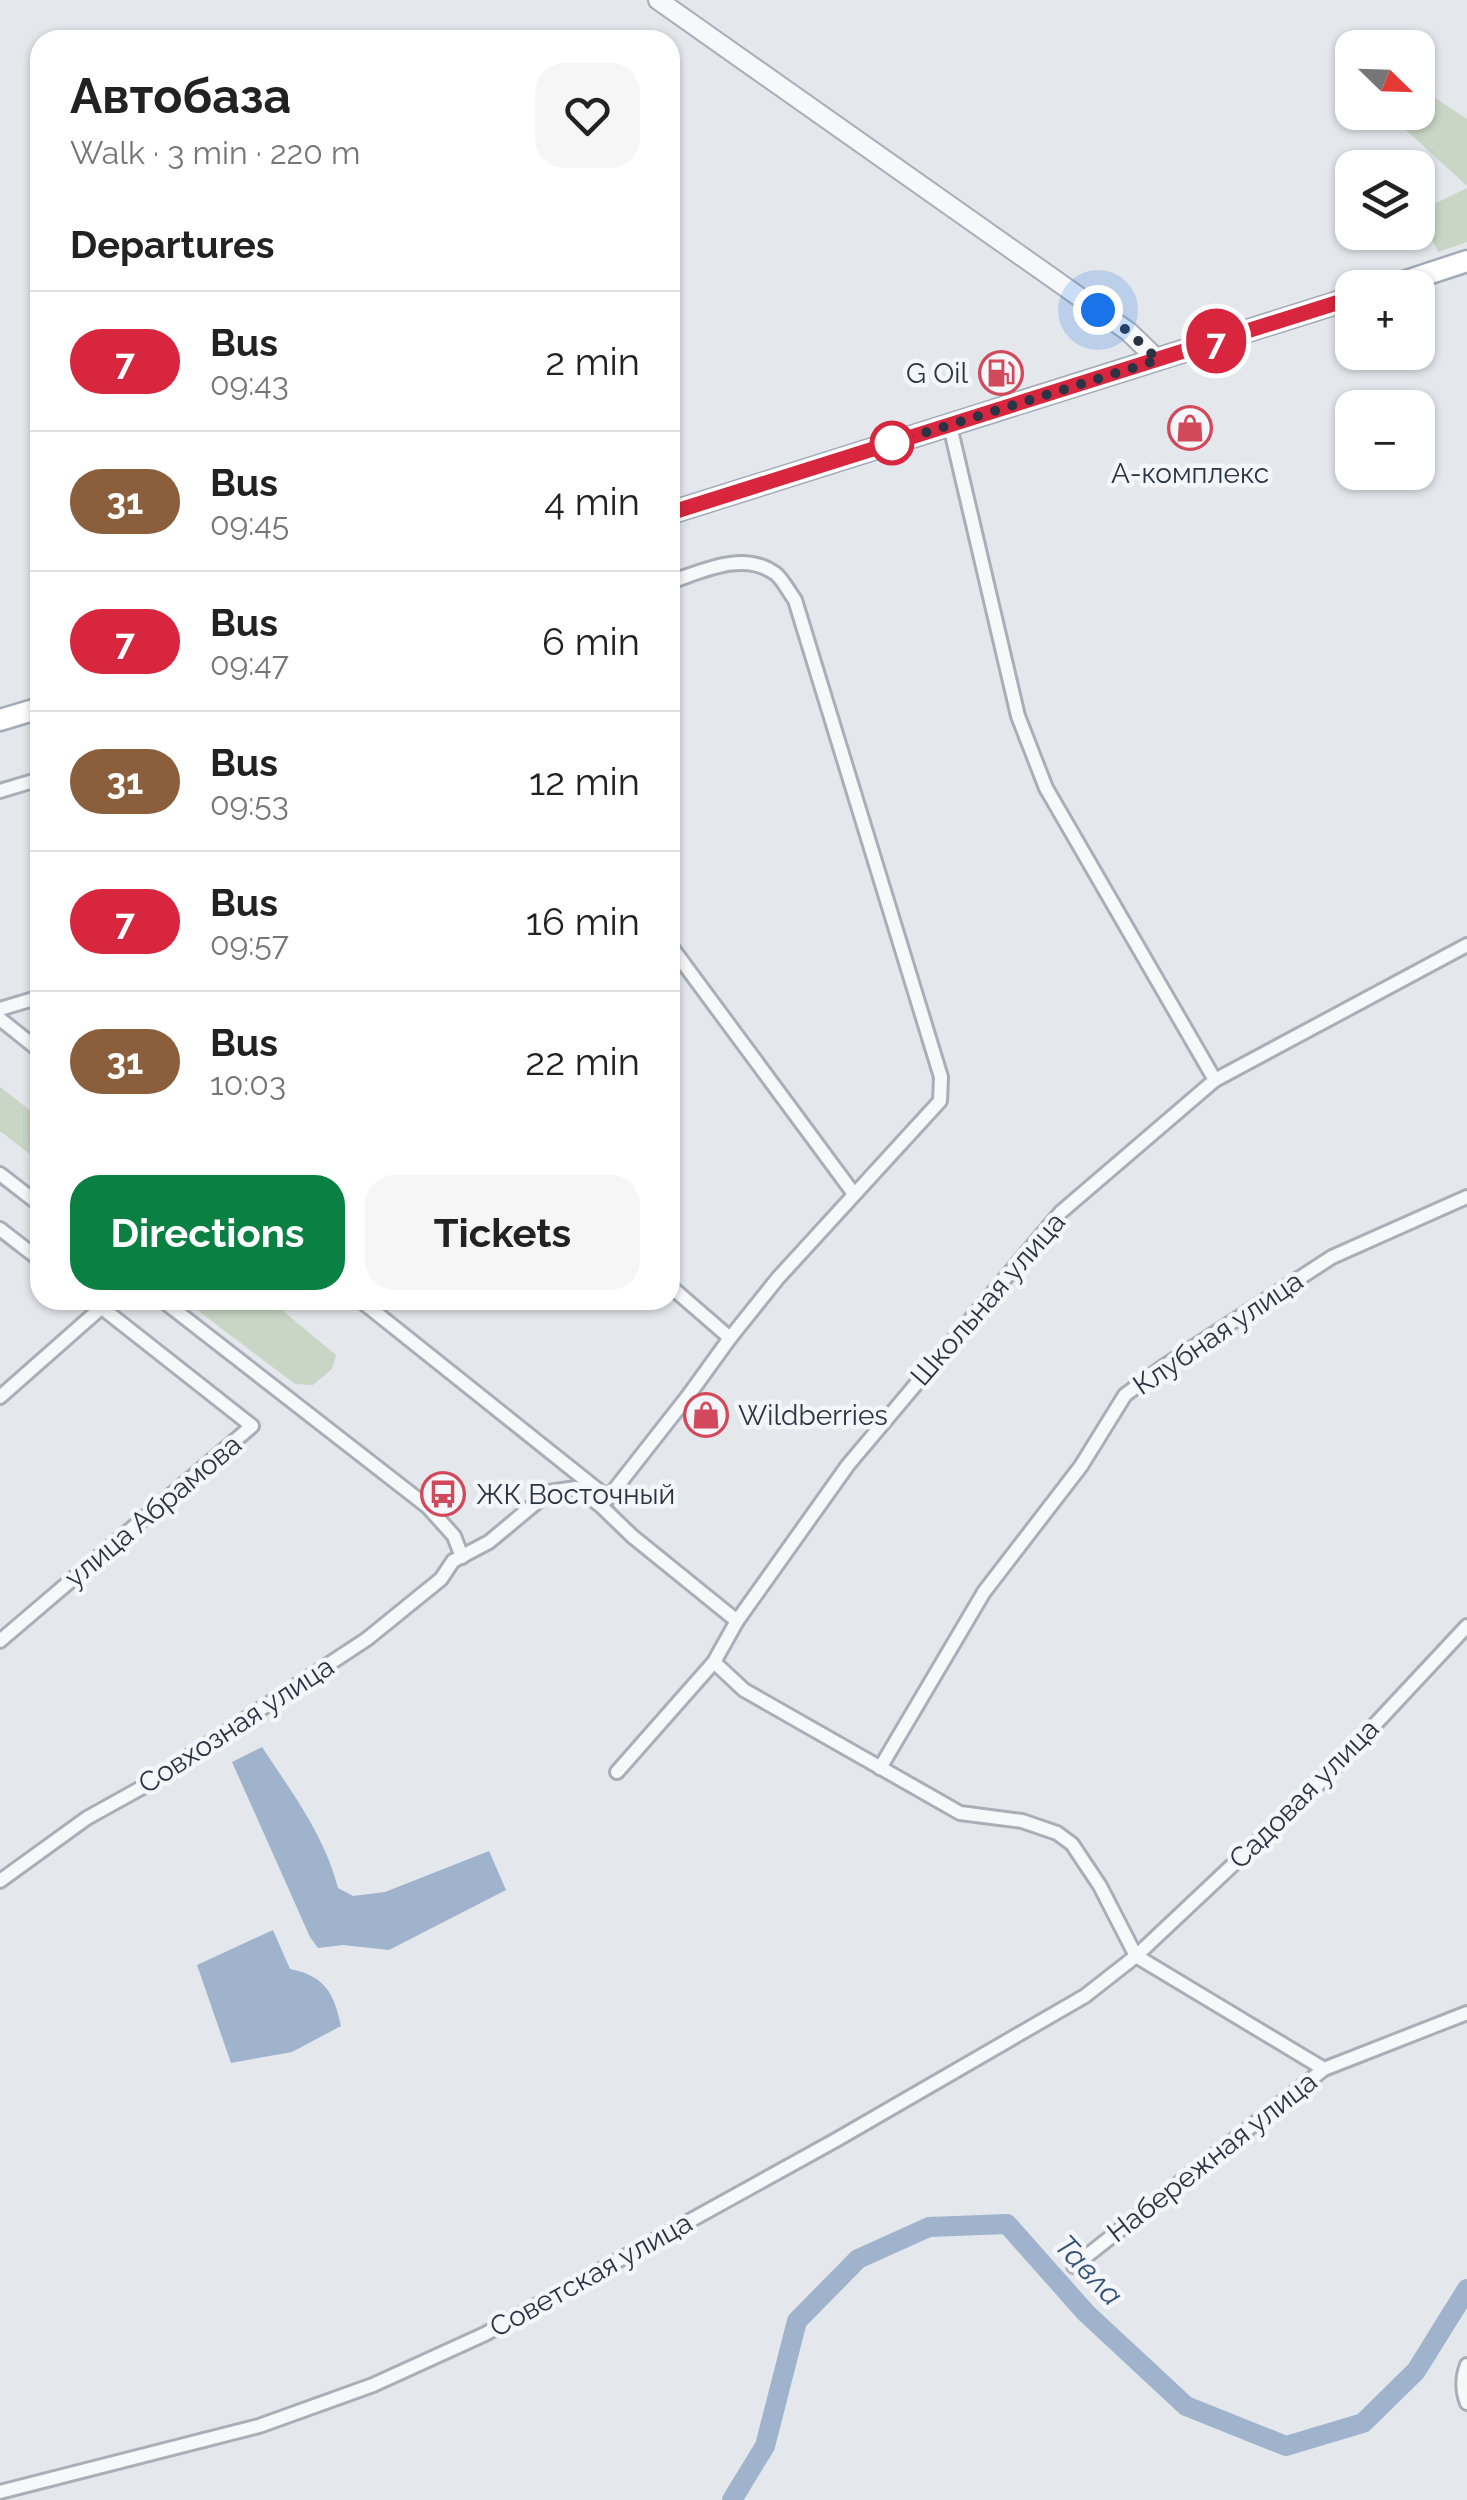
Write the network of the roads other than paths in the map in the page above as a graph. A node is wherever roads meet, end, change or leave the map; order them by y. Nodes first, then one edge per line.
1 (658, 0) edge
2 (1467, 261) edge
3 (1435, 272) edge
4 (1335, 303) edge
5 (1158, 360) junction
6 (950, 426) junction
7 (680, 511) edge
8 (680, 579) edge
9 (30, 711) edge
10 (0, 720) edge
11 (30, 782) edge
12 (0, 792) edge
13 (1467, 944) edge
14 (680, 959) edge
15 (30, 1000) edge
16 (0, 1009) edge
17 (0, 1019) edge
18 (30, 1043) edge
19 (1214, 1080) junction
20 (0, 1174) edge
21 (854, 1194) junction
22 (30, 1197) edge
23 (1467, 1198) edge
24 (0, 1229) edge
25 (30, 1252) edge
26 (680, 1295) edge
27 (92, 1310) edge
28 (111, 1310) edge
29 (175, 1310) edge
30 (372, 1310) edge
31 (730, 1338) junction
32 (0, 1397) edge
33 (604, 1501) junction
34 (462, 1557) junction
35 (736, 1621) junction
36 (1467, 1626) edge
37 (0, 1641) edge
38 (714, 1662) junction
39 (880, 1768) junction
40 (618, 1772) dead end
41 (0, 1882) edge
42 (1136, 1956) junction
43 (1467, 2014) edge
44 (1324, 2069) junction
45 (1074, 2266) dead end
46 (1467, 2365) edge
47 (1467, 2402) edge
48 (0, 2492) edge

1 - 5 street
2 - 3 main road
4 - 5 main road
5 - 6 main road
6 - 7 main road
6 - 19 street
8 - 21 street
9 - 10 main road
11 - 12 street
13 - 19 street, Школьная улица
14 - 21 street
15 - 16 street
17 - 18 street
19 - 35 street, Школьная улица
20 - 22 street
21 - 31 street
23 - 39 street, Клубная улица
24 - 25 street
26 - 31 street
27 - 32 street, улица Абрамова
28 - 37 street, улица Абрамова
29 - 34 street
30 - 33 street
31 - 33 street
33 - 34 street, Совхозная улица
33 - 35 street
34 - 41 street, Совхозная улица
35 - 38 street, Школьная улица
36 - 42 street, Садовая улица
38 - 39 street
38 - 40 street, Школьная улица
39 - 42 street
42 - 44 street
42 - 48 street, Советская улица
43 - 44 street, Набережная улица
44 - 45 street, Набережная улица
46 - 47 street

